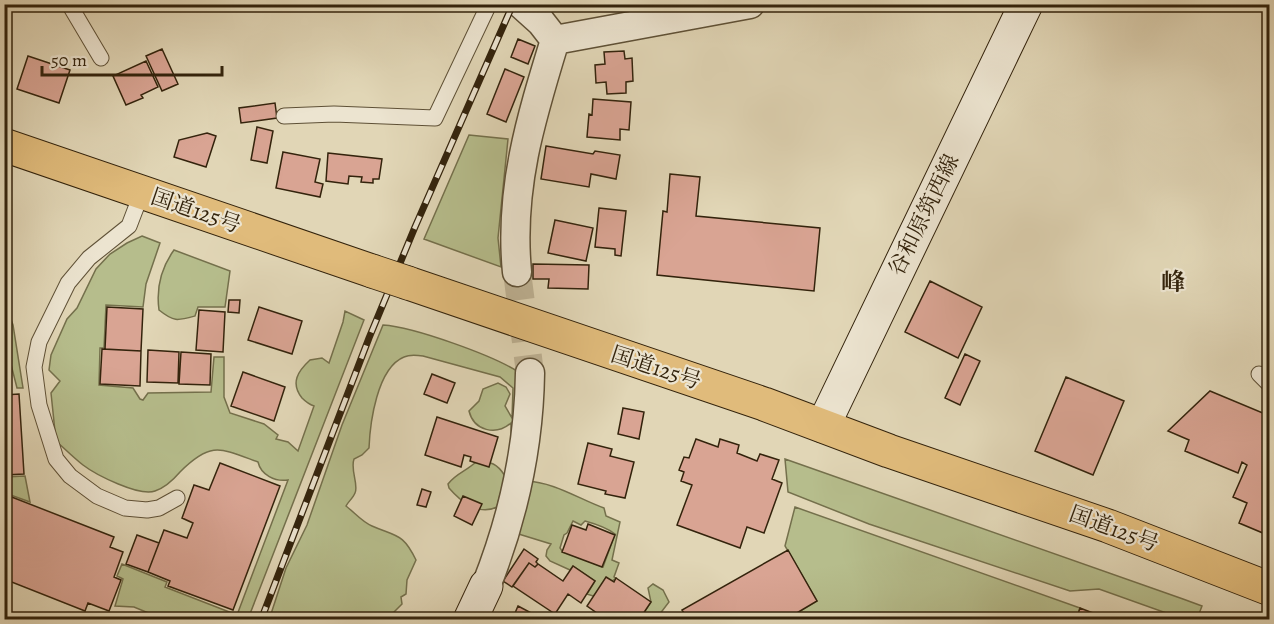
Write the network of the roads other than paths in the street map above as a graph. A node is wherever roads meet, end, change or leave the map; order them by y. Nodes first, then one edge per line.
1 (69, 4) edge
2 (489, 4) edge
3 (520, 4) edge
4 (750, 4) edge
5 (1026, 4) edge
6 (555, 40) junction
7 (101, 58) dead end
8 (284, 116) dead end
9 (4, 145) edge
10 (142, 192) junction
11 (517, 272) tunnel mouth
12 (530, 373) tunnel mouth
13 (823, 426) junction
14 (177, 498) dead end
15 (486, 586) joint
16 (1269, 589) edge
17 (470, 620) edge

1 - 7 lane
2 - 8 lane
3 - 6 street
4 - 6 street
5 - 13 main road, 谷和原筑西線
6 - 11 street
9 - 10 highway, 国道125号
10 - 13 highway, 国道125号, bridge
10 - 14 lane
12 - 15 street
13 - 16 highway, 国道125号
15 - 17 main road

